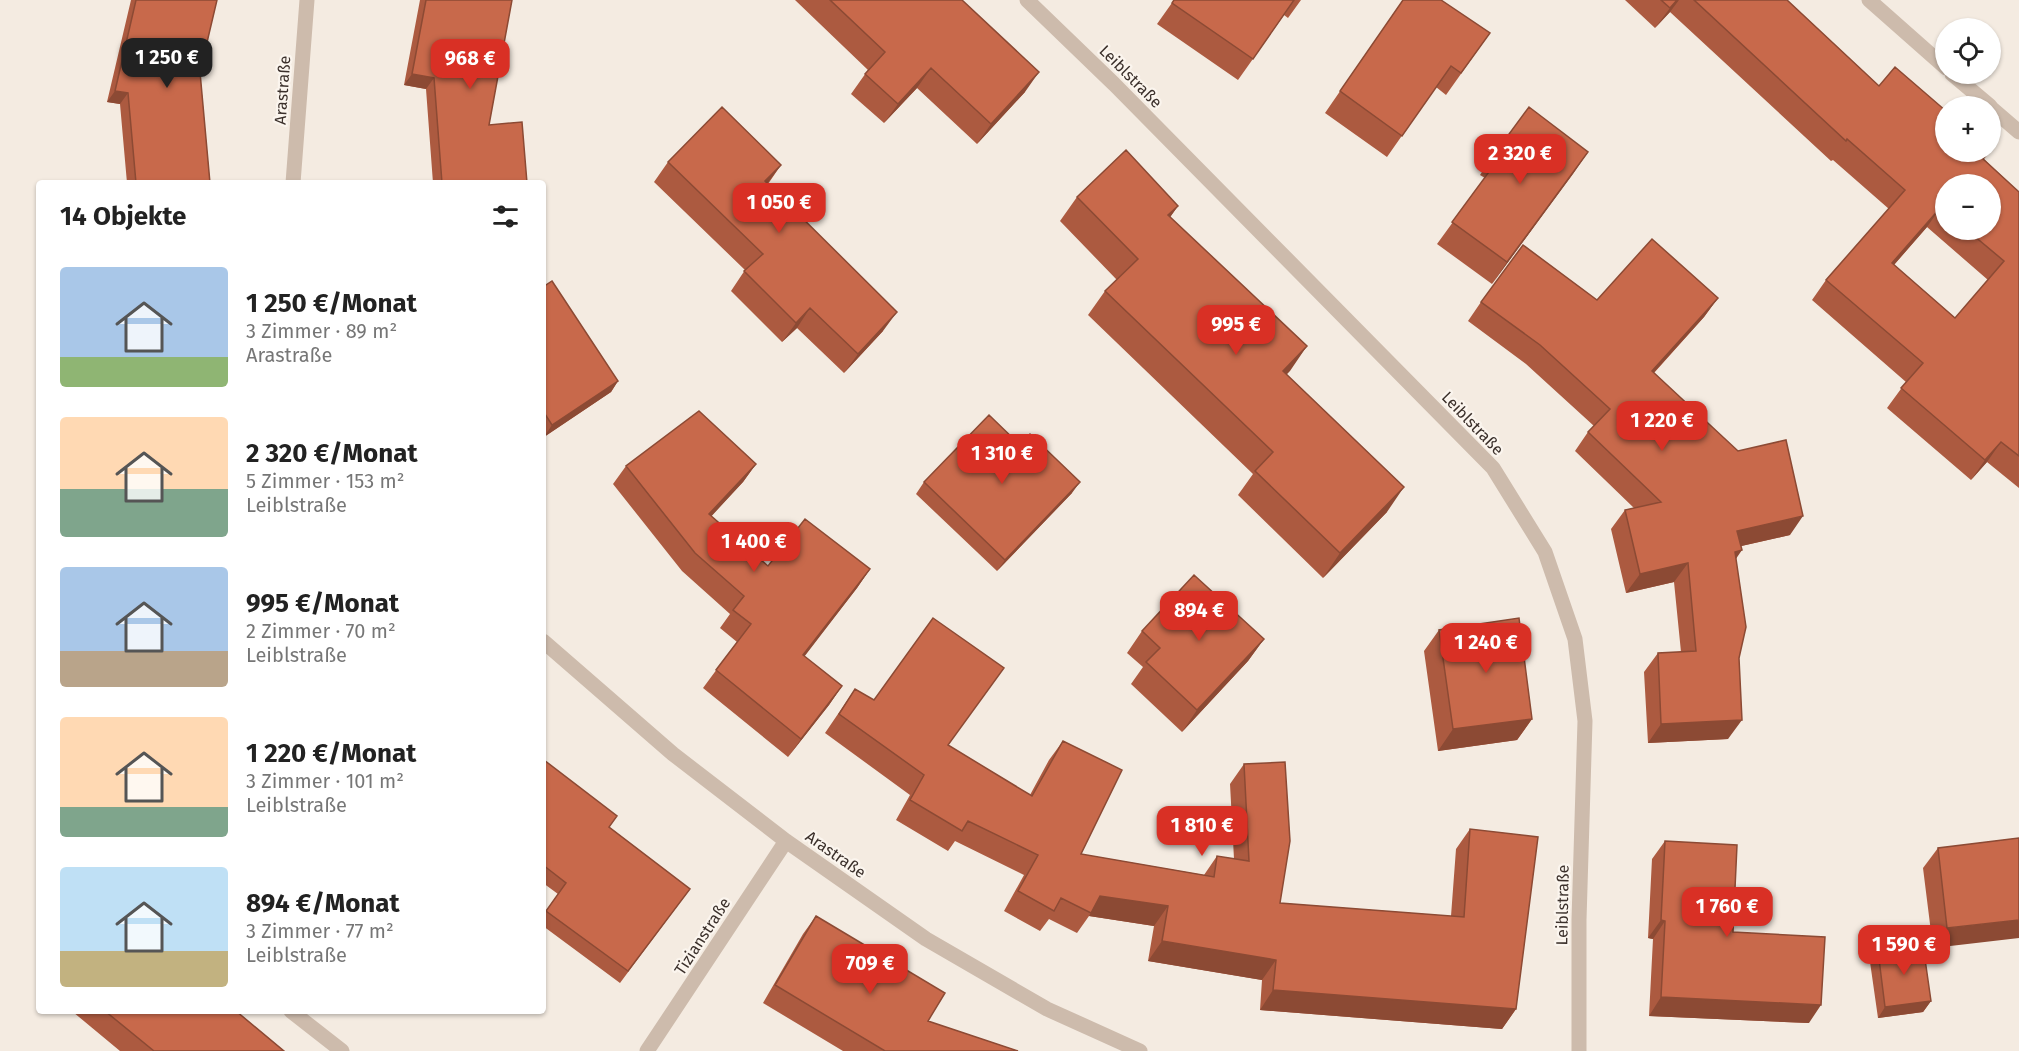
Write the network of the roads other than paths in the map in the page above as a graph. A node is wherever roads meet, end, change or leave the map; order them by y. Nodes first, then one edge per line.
1 (307, 0) edge
2 (1027, 0) edge
3 (1869, 0) edge
4 (1935, 58) edge
5 (1964, 84) edge
6 (1977, 96) edge
7 (2001, 116) edge
8 (2019, 132) edge
9 (294, 180) edge
10 (546, 644) edge
11 (786, 841) junction
12 (295, 1014) edge
13 (342, 1051) edge
14 (647, 1051) edge
15 (1140, 1051) edge
16 (1579, 1051) edge

1 - 9 street, Arastraße
2 - 16 street, Leiblstraße
3 - 4 street
5 - 6 street
7 - 8 street
10 - 11 street, Arastraße
11 - 14 street, Tizianstraße
11 - 15 street, Arastraße
12 - 13 street

